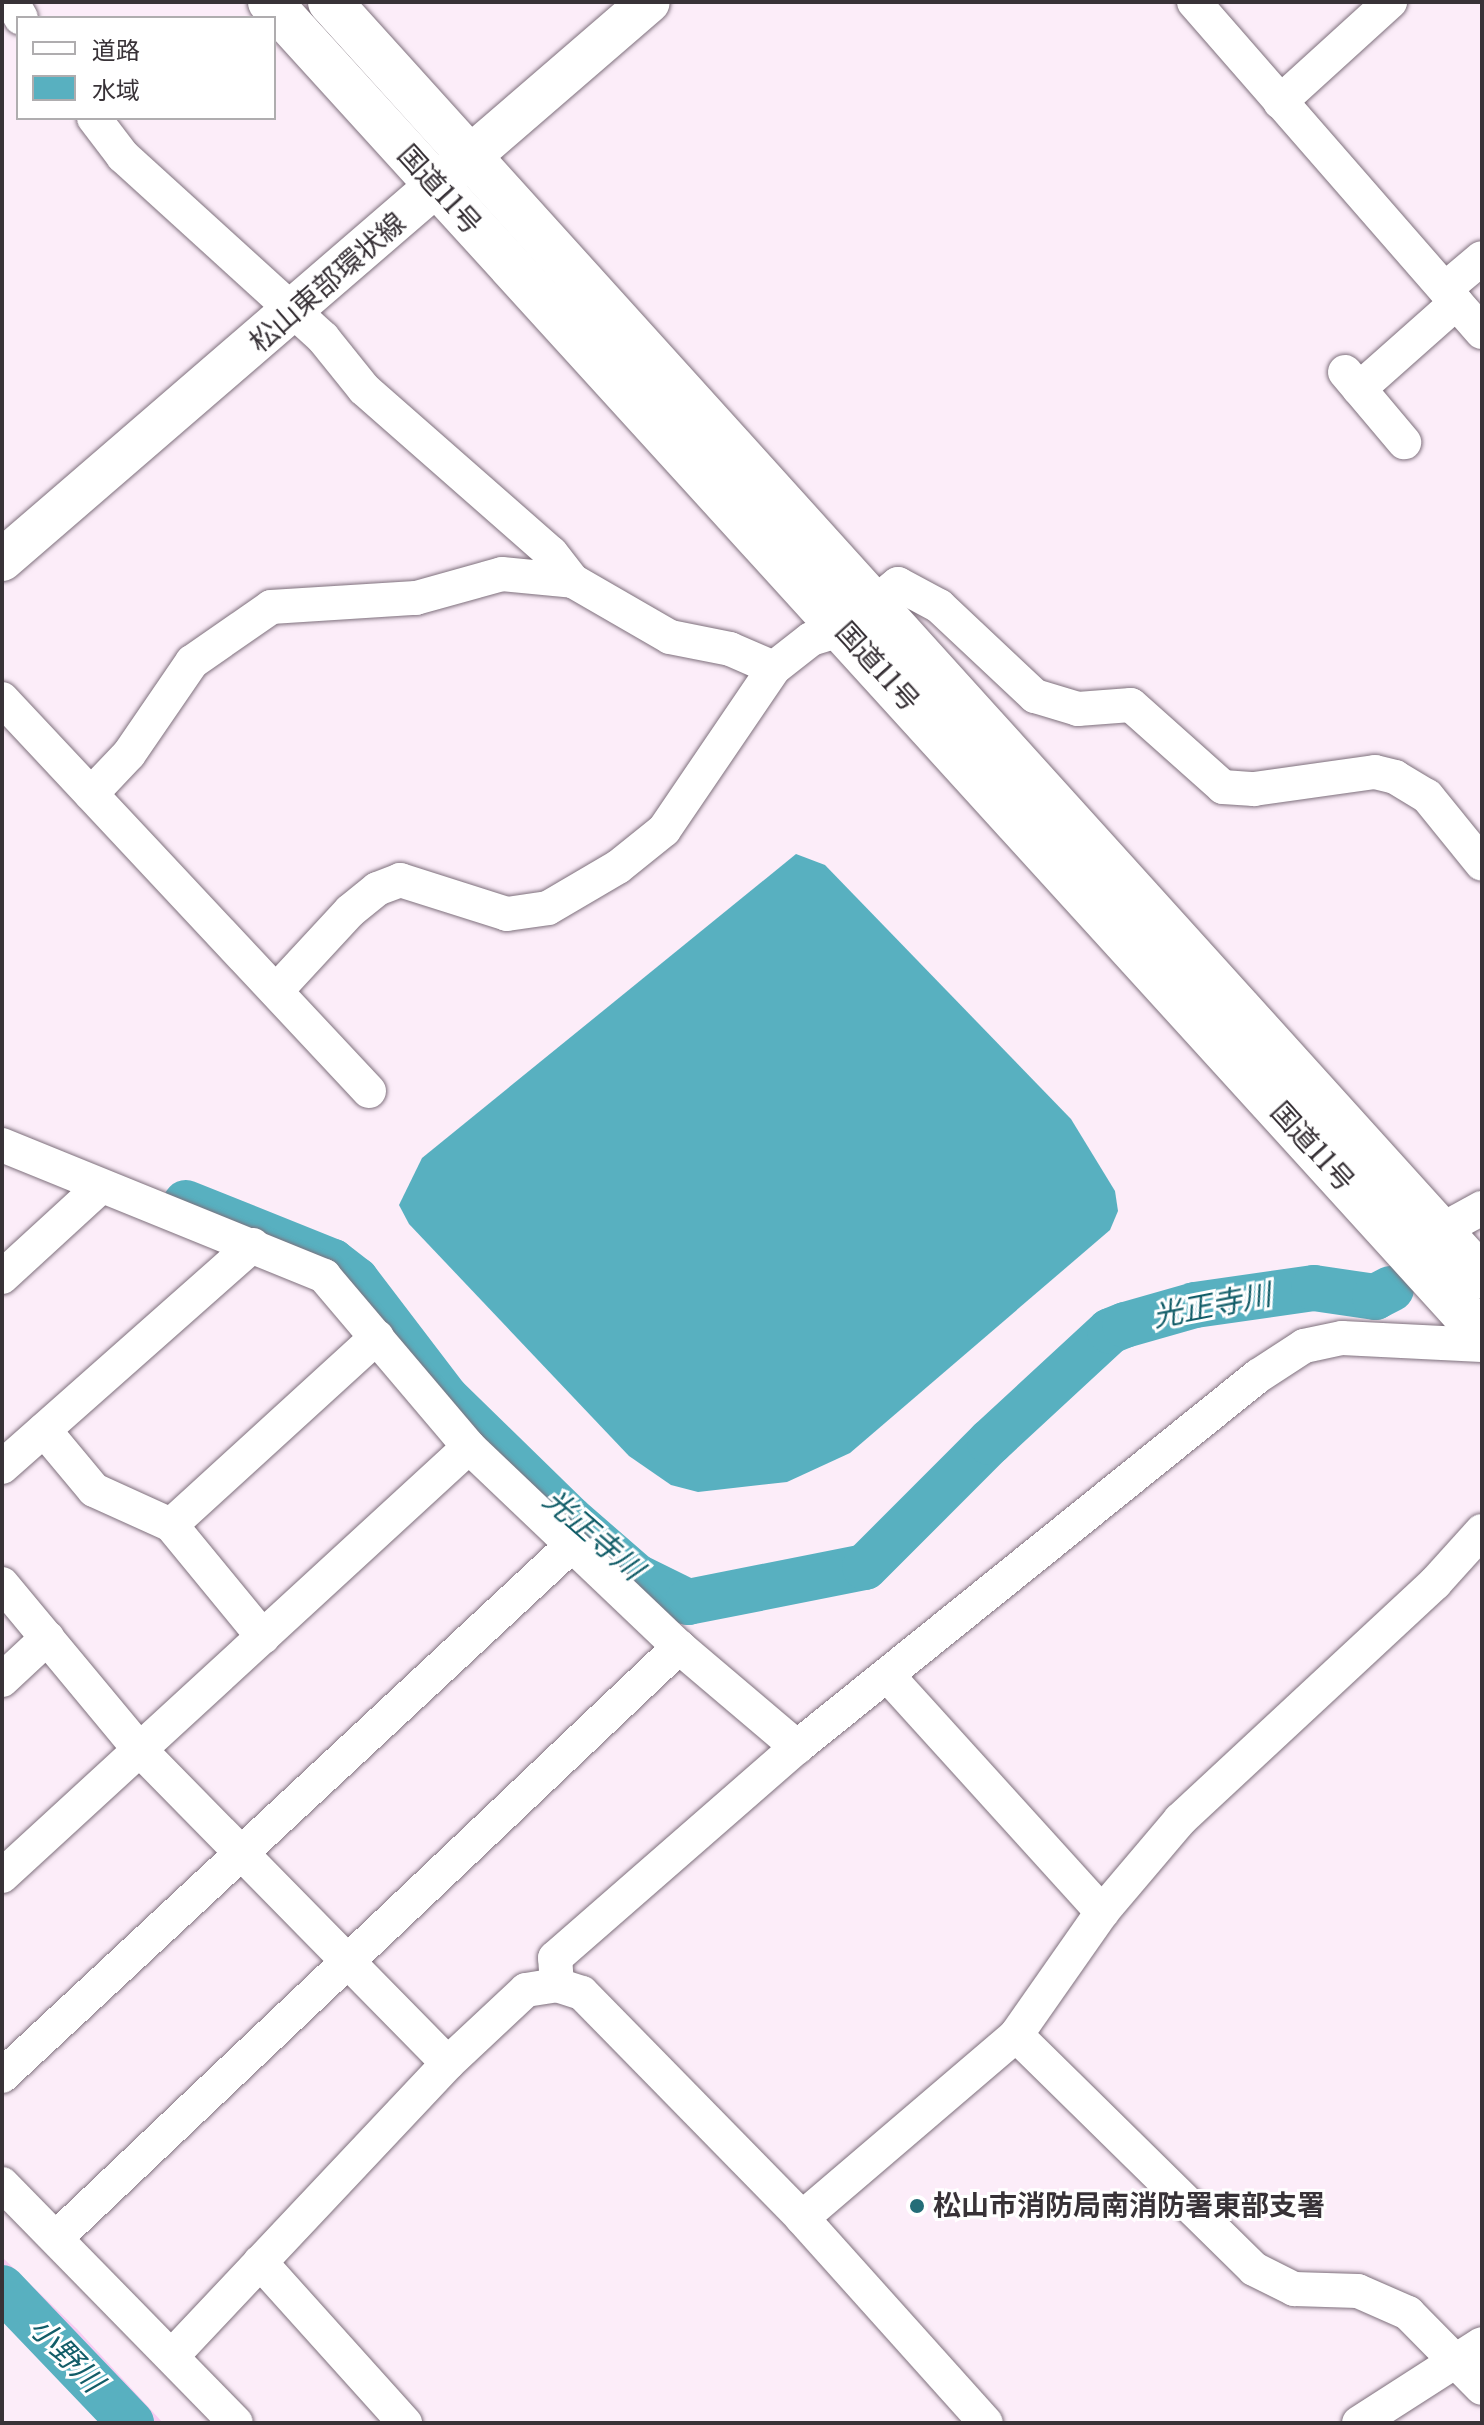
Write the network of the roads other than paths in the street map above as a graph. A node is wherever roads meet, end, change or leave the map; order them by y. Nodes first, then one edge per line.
1 (270, 2) edge
2 (330, 2) edge
3 (649, 2) edge
4 (1194, 2) edge
5 (1390, 2) edge
6 (1280, 102) junction
7 (96, 120) edge
8 (473, 156) junction
9 (437, 189) junction
10 (1482, 258) edge
11 (1450, 296) junction
12 (296, 312) junction
13 (1482, 332) edge
14 (1404, 442) dead end
15 (2, 560) edge
16 (573, 581) junction
17 (857, 616) junction
18 (774, 668) junction
19 (2, 699) edge
20 (91, 794) junction
21 (1482, 864) edge
22 (276, 991) junction
23 (369, 1091) dead end
24 (2, 1145) edge
25 (99, 1188) junction
26 (1482, 1208) edge
27 (1440, 1231) junction
28 (253, 1245) junction
29 (2, 1277) edge
30 (1482, 1277) edge
31 (1482, 1334) edge
32 (377, 1337) junction
33 (1482, 1345) edge
34 (44, 1430) junction
35 (469, 1447) junction
36 (2, 1467) edge
37 (171, 1525) junction
38 (1482, 1531) edge
39 (572, 1545) junction
40 (2, 1584) edge
41 (263, 1637) junction
42 (47, 1638) junction
43 (679, 1647) junction
44 (888, 1676) junction
45 (2, 1680) edge
46 (797, 1747) junction
47 (140, 1750) junction
48 (242, 1853) junction
49 (2, 1876) edge
50 (1102, 1912) junction
51 (346, 1959) junction
52 (557, 1985) junction
53 (1016, 2035) junction
54 (448, 2063) junction
55 (2, 2076) edge
56 (2, 2184) edge
57 (802, 2218) junction
58 (56, 2238) junction
59 (260, 2262) junction
60 (1468, 2351) edge
61 (173, 2355) junction
62 (1482, 2388) edge
63 (236, 2423) edge
64 (405, 2423) edge
65 (986, 2423) edge
66 (1359, 2423) edge

1 - 9 highway, 国道11号
2 - 8 highway, 国道11号
3 - 8 main road, 松山東部環状線
4 - 6 street
5 - 6 street
6 - 11 street
7 - 12 street
8 - 9 main road, 松山東部環状線
8 - 17 highway, 国道11号
9 - 12 main road, 松山東部環状線
9 - 17 highway, 国道11号
10 - 11 street
11 - 13 street
11 - 14 street
12 - 15 main road, 松山東部環状線
12 - 16 street
16 - 18 street
16 - 20 street
17 - 18 street
17 - 21 street
17 - 27 highway, 国道11号
17 - 31 highway, 国道11号
18 - 22 street
19 - 20 street
20 - 22 street
22 - 23 street
24 - 25 street
25 - 28 street
25 - 29 street
26 - 27 street
27 - 30 highway, 国道11号
28 - 32 street
28 - 34 street
32 - 35 street
32 - 37 street
33 - 44 street
34 - 36 street
34 - 37 street
35 - 39 street
35 - 41 street
37 - 41 street
38 - 50 street
39 - 43 street
39 - 48 street
40 - 42 street
41 - 47 street
42 - 45 street
42 - 47 street
43 - 46 street
43 - 51 street
44 - 46 street
44 - 50 street
46 - 52 street
47 - 48 street
47 - 49 street
48 - 51 street
48 - 55 street
50 - 53 street
51 - 54 street
51 - 58 street
52 - 54 street
52 - 57 street
53 - 57 street
53 - 60 street
54 - 59 street
56 - 58 street
57 - 65 street
58 - 61 street
59 - 61 street
59 - 64 street
60 - 62 street
60 - 66 street
61 - 63 street

